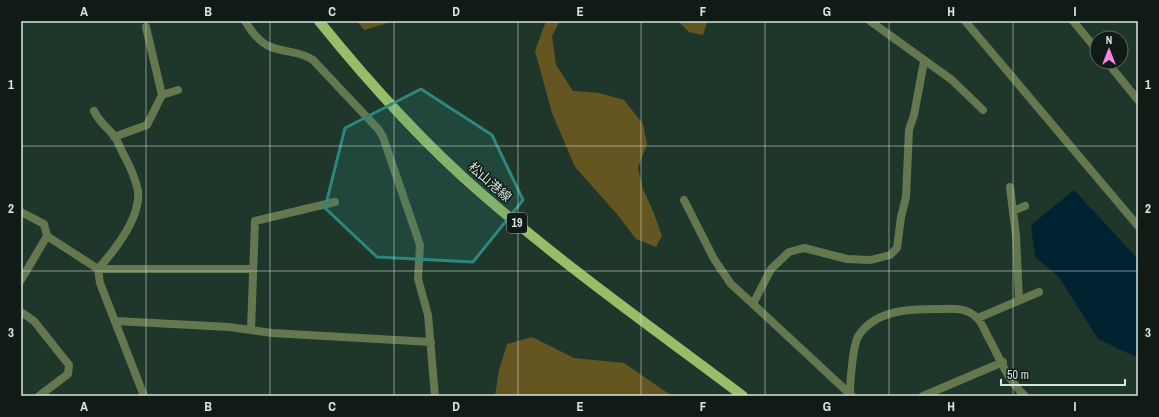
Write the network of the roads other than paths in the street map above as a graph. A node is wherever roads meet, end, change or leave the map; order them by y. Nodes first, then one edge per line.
1 (245, 21) edge
2 (319, 21) edge
3 (870, 21) edge
4 (965, 21) edge
5 (1073, 21) edge
6 (146, 27) dead end
7 (1089, 40) edge
8 (924, 61) junction
9 (1113, 70) edge
10 (178, 90) dead end
11 (162, 95) junction
12 (1138, 100) edge
13 (983, 110) dead end
14 (94, 111) dead end
15 (114, 137) junction
16 (1010, 187) dead end
17 (684, 200) dead end
18 (335, 202) dead end
19 (1025, 206) dead end
20 (1013, 211) junction
21 (21, 212) edge
22 (1138, 226) edge
23 (48, 236) junction
24 (98, 269) junction
25 (253, 270) junction
26 (21, 280) edge
27 (1039, 292) dead end
28 (1019, 300) junction
29 (753, 304) junction
30 (21, 312) edge
31 (978, 318) junction
32 (116, 321) junction
33 (251, 330) junction
34 (431, 342) junction
35 (1003, 362) junction
36 (851, 395) edge
37 (39, 396) edge
38 (144, 396) edge
39 (435, 396) edge
40 (743, 396) edge
41 (923, 396) edge
42 (1025, 396) edge

1 - 34 street
2 - 40 main road, 松山港線 / 19
3 - 8 street
4 - 22 street
5 - 7 street
6 - 11 street
8 - 13 street
8 - 29 street
9 - 12 street
10 - 11 street
11 - 15 street
14 - 15 street
15 - 24 street
16 - 20 street
17 - 29 street
18 - 25 street
19 - 20 street
20 - 28 street
21 - 23 street
23 - 24 street
23 - 26 street
24 - 25 street
24 - 32 street
25 - 33 street
27 - 28 street
28 - 31 street
29 - 36 street
30 - 37 street
31 - 35 street
31 - 36 street
32 - 33 street
32 - 38 street
33 - 34 street
34 - 39 street
35 - 41 street
35 - 42 street

